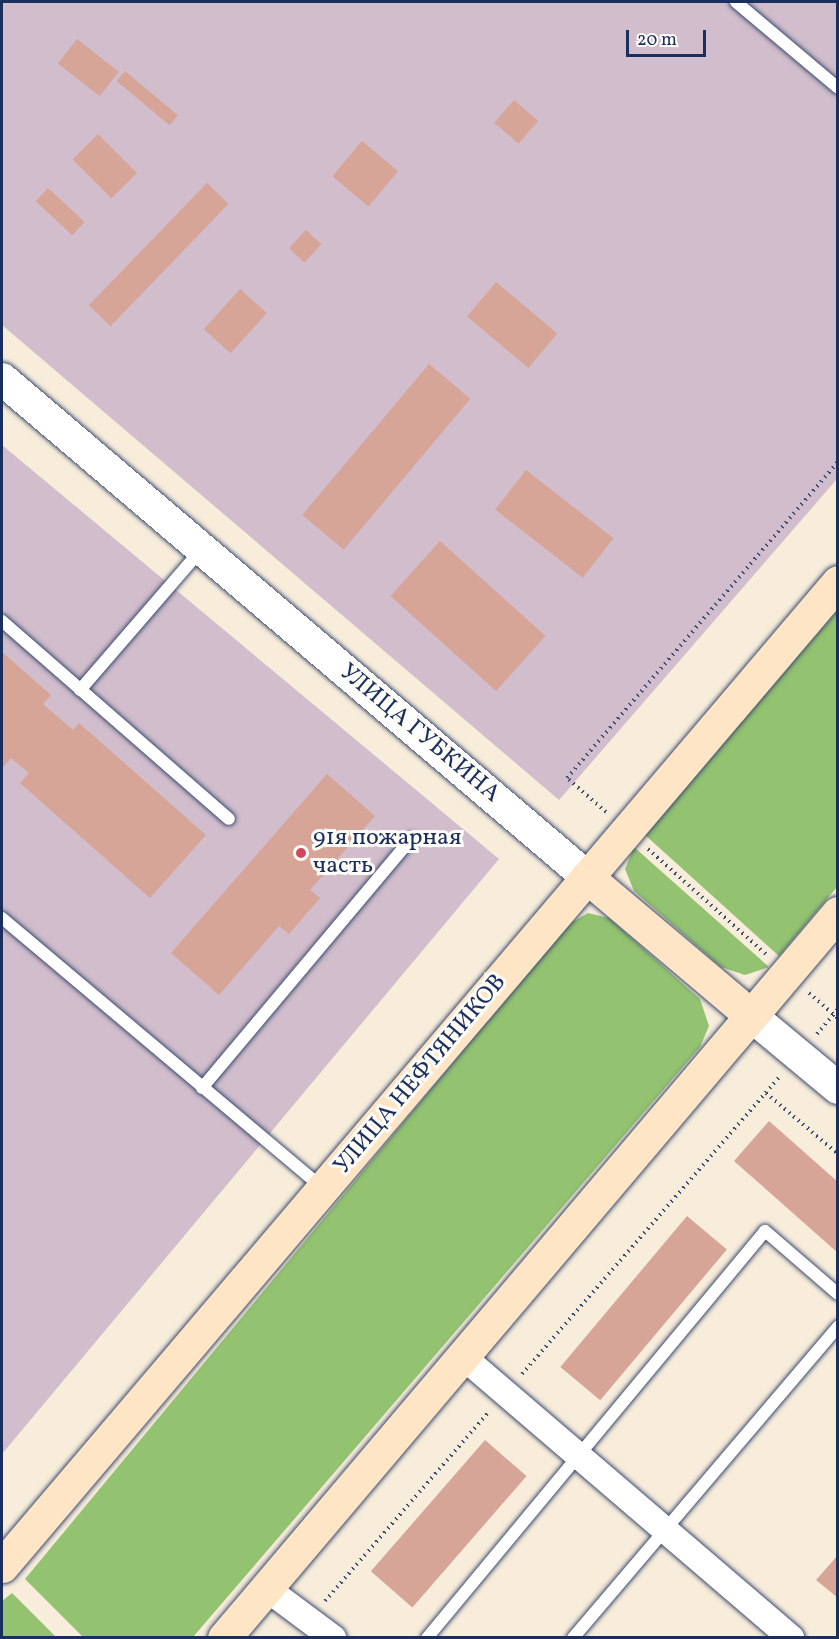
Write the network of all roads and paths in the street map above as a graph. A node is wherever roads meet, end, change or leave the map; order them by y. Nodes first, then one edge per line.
1 (736, 2) edge
2 (837, 88) edge
3 (2, 379) edge
4 (202, 548) junction
5 (837, 582) edge
6 (2, 621) edge
7 (80, 690) junction
8 (230, 819) dead end
9 (411, 839) dead end
10 (587, 877) junction
11 (837, 912) edge
12 (2, 918) edge
13 (837, 1009) edge
14 (749, 1014) junction
15 (833, 1015) junction
16 (837, 1018) edge
17 (799, 1055) junction
18 (202, 1088) junction
19 (837, 1088) edge
20 (766, 1093) junction
21 (837, 1154) edge
22 (324, 1189) junction
23 (837, 1294) edge
24 (837, 1327) edge
25 (461, 1356) junction
26 (506, 1393) junction
27 (579, 1456) junction
28 (665, 1529) junction
29 (2, 1566) edge
30 (266, 1588) junction
31 (311, 1618) junction
32 (224, 1638) edge
33 (333, 1638) edge
34 (428, 1638) edge
35 (573, 1638) edge
36 (791, 1638) edge

1 - 2 lane
3 - 4 street, УЛИЦА ГУБКИНА
4 - 7 lane
4 - 10 street, УЛИЦА ГУБКИНА
5 - 10 main road, УЛИЦА НЕФТЯНИКОВ
6 - 7 lane
7 - 8 lane
9 - 18 lane
10 - 14 main road, УЛИЦА ГУБКИНА
10 - 22 main road, УЛИЦА НЕФТЯНИКОВ
11 - 14 main road
12 - 18 lane
13 - 15 path
14 - 17 street, УЛИЦА ГУБКИНА
14 - 25 main road
15 - 16 path
15 - 17 path
17 - 19 street, УЛИЦА ГУБКИНА
17 - 20 path
18 - 22 lane
20 - 21 path
20 - 26 path
22 - 29 main road, УЛИЦА НЕФТЯНИКОВ
23 - 27 lane
24 - 28 lane
25 - 26 street
25 - 30 main road
26 - 27 street
26 - 31 path
27 - 28 street
27 - 34 lane
28 - 35 lane
28 - 36 street
30 - 31 street
30 - 32 main road
31 - 33 street

